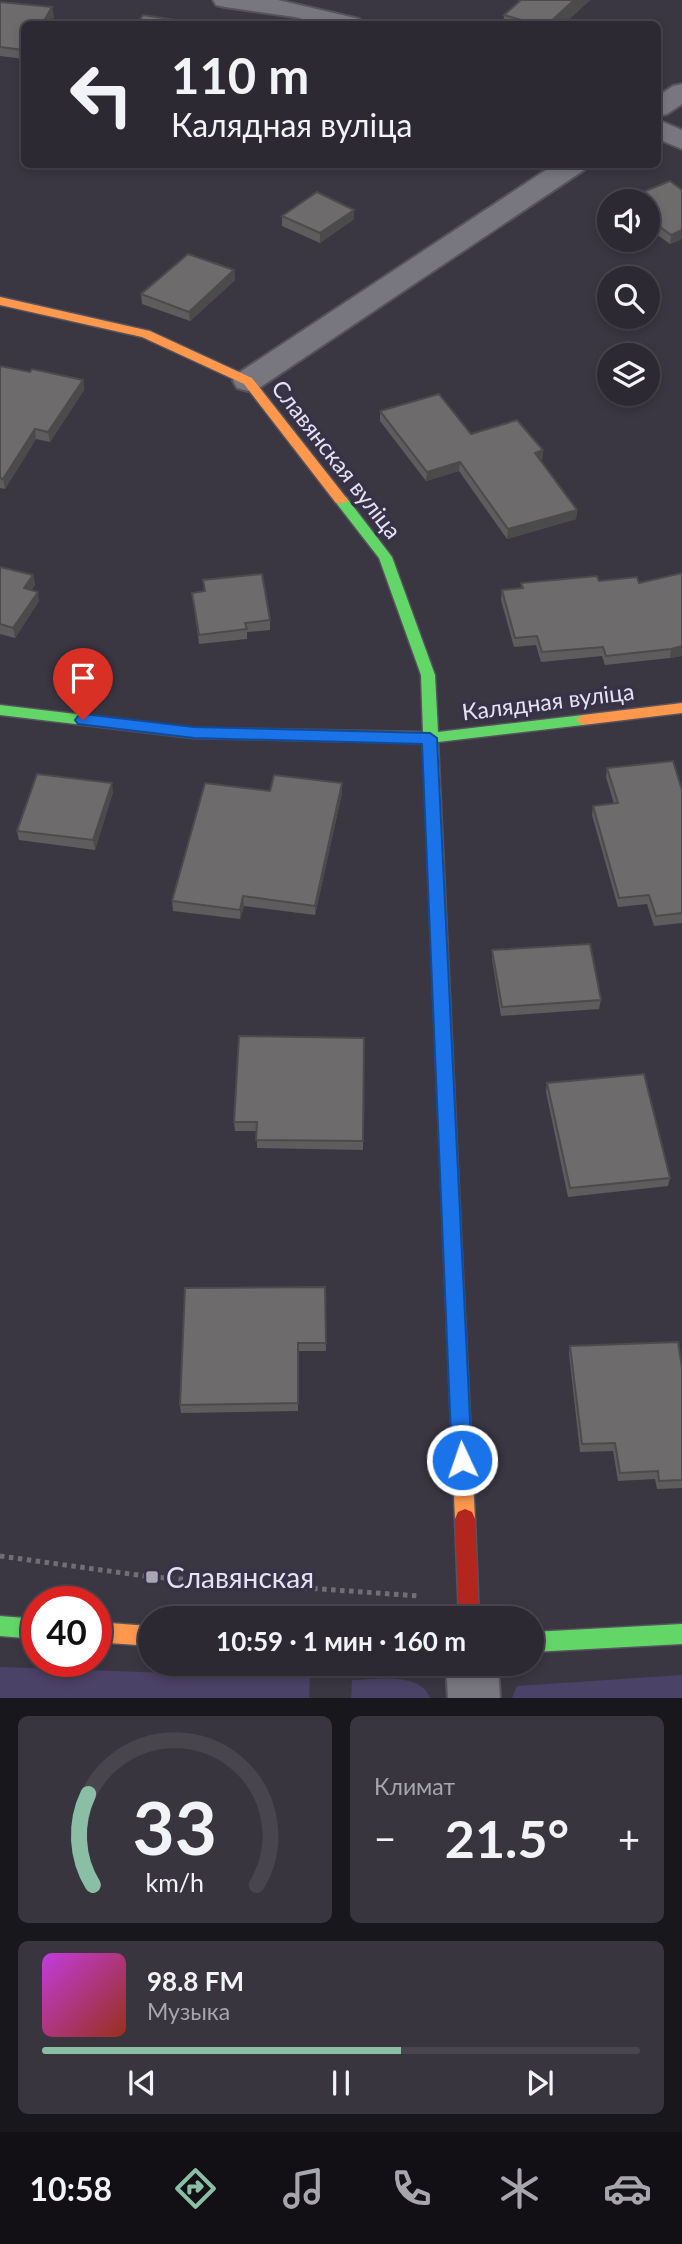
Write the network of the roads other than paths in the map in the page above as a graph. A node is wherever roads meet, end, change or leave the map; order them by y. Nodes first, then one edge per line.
1 (225, 0) edge
2 (338, 21) edge
3 (682, 92) edge
4 (661, 106) edge
5 (661, 130) edge
6 (682, 141) edge
7 (568, 168) edge
8 (0, 301) edge
9 (248, 381) junction
10 (682, 708) edge
11 (0, 710) edge
12 (430, 738) junction
13 (468, 1606) edge
14 (0, 1626) edge
15 (21, 1628) edge
16 (112, 1633) edge
17 (682, 1634) edge
18 (138, 1635) edge
19 (544, 1641) edge
20 (473, 1676) edge
21 (474, 1698) edge

1 - 2 street
3 - 4 street
5 - 6 street
7 - 9 street
8 - 9 street, Славянская вуліца
9 - 12 street, Славянская вуліца
10 - 12 street, Калядная вуліца
11 - 12 street, Калядная вуліца
12 - 13 street, Славянская вуліца
14 - 15 street
16 - 18 street
17 - 19 street
20 - 21 street

